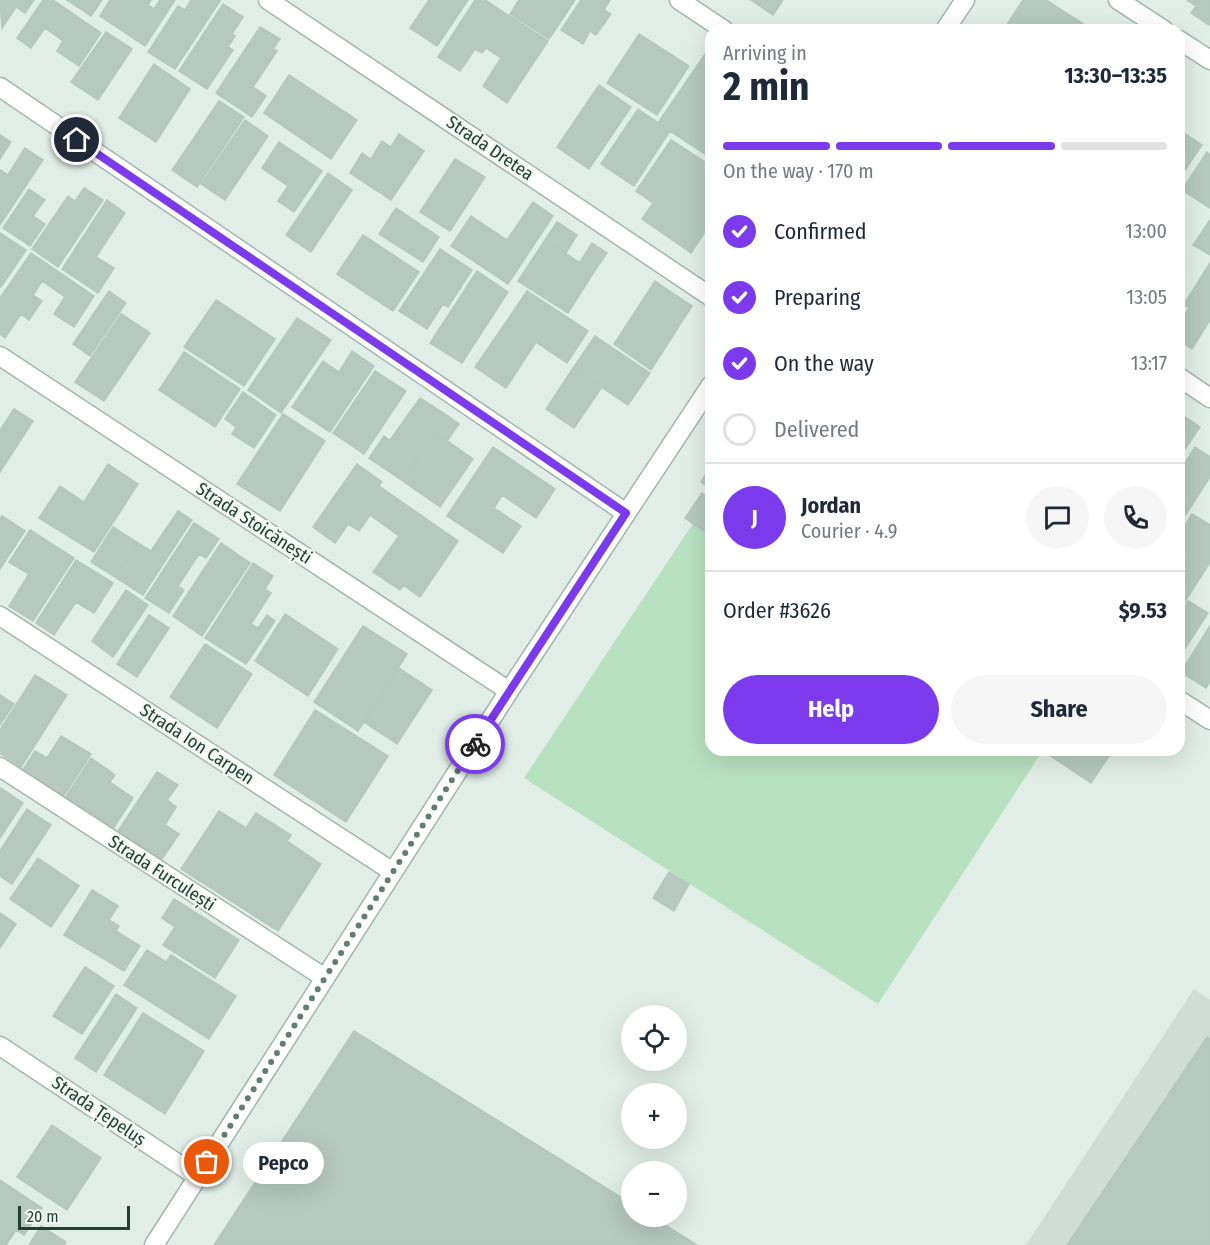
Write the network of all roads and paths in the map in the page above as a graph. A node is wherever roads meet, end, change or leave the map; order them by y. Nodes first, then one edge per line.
1 (268, 0) edge
2 (679, 0) edge
3 (965, 0) edge
4 (1118, 0) edge
5 (715, 24) edge
6 (949, 24) edge
7 (1155, 24) edge
8 (1185, 44) edge
9 (1210, 60) edge
10 (0, 87) edge
11 (705, 293) edge
12 (0, 356) edge
13 (1185, 381) edge
14 (705, 394) edge
15 (1210, 398) edge
16 (626, 513) junction
17 (0, 616) edge
18 (509, 691) junction
19 (1185, 703) edge
20 (1210, 720) edge
21 (0, 767) edge
22 (393, 872) junction
23 (325, 978) junction
24 (0, 1046) edge
25 (198, 1177) junction
26 (154, 1245) edge

1 - 11 street, Strada Dretea
2 - 5 street
3 - 6 street
4 - 7 street
8 - 9 street
10 - 16 street
12 - 18 street, Strada Stoicănești
13 - 15 street
14 - 16 street
16 - 18 street
17 - 22 street, Strada Ion Carpen
18 - 22 street
19 - 20 street
21 - 23 street, Strada Furculești
22 - 23 street
23 - 25 street
24 - 25 street, Strada Țepeluș
25 - 26 street

